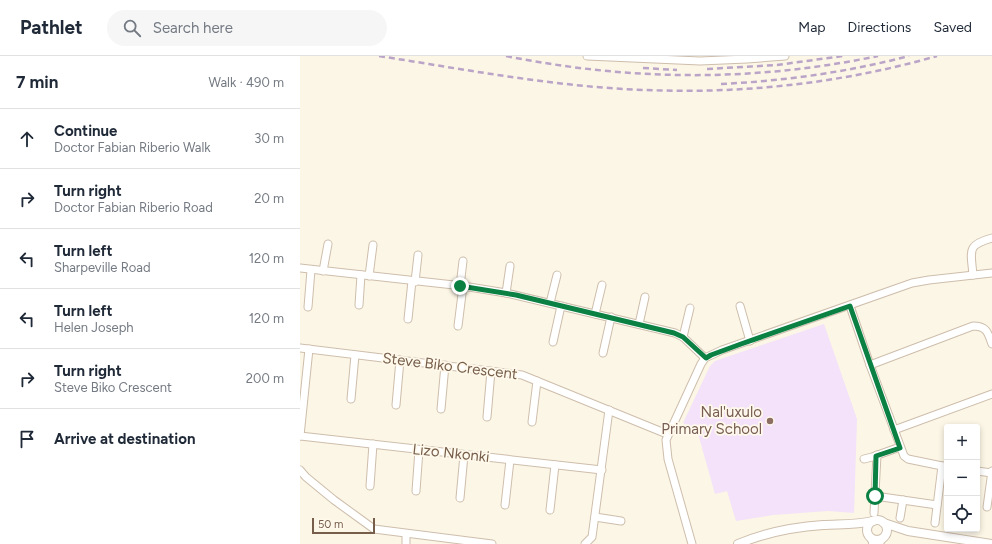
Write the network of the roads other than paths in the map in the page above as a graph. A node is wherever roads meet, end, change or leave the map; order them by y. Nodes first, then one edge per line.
1 (587, 56) edge
2 (785, 56) edge
3 (992, 238) edge
4 (328, 244) dead end
5 (373, 245) dead end
6 (418, 255) dead end
7 (463, 261) dead end
8 (510, 266) dead end
9 (300, 268) edge
10 (311, 270) junction
11 (323, 271) junction
12 (992, 273) edge
13 (361, 275) junction
14 (557, 275) dead end
15 (973, 275) junction
16 (369, 276) junction
17 (414, 281) junction
18 (602, 285) dead end
19 (461, 286) junction
20 (506, 293) junction
21 (646, 297) dead end
22 (550, 303) junction
23 (359, 305) dead end
24 (561, 306) junction
25 (740, 306) dead end
26 (850, 306) junction
27 (308, 307) dead end
28 (690, 308) dead end
29 (595, 314) junction
30 (611, 317) junction
31 (408, 319) dead end
32 (639, 324) junction
33 (458, 326) dead end
34 (683, 337) junction
35 (750, 340) junction
36 (553, 342) dead end
37 (992, 344) edge
38 (300, 348) edge
39 (309, 349) junction
40 (603, 353) dead end
41 (355, 355) junction
42 (706, 358) junction
43 (400, 360) junction
44 (445, 365) junction
45 (870, 365) junction
46 (491, 370) junction
47 (537, 381) junction
48 (992, 394) edge
49 (351, 399) dead end
50 (396, 405) dead end
51 (441, 409) dead end
52 (610, 410) junction
53 (487, 417) dead end
54 (532, 422) dead end
55 (894, 430) junction
56 (667, 434) junction
57 (300, 436) edge
58 (373, 444) junction
59 (900, 448) junction
60 (419, 450) junction
61 (464, 455) junction
62 (876, 456) junction
63 (864, 459) dead end
64 (510, 460) junction
65 (556, 465) junction
66 (944, 466) edge
67 (300, 470) edge
68 (602, 470) junction
69 (944, 471) edge
70 (980, 471) edge
71 (992, 472) edge
72 (370, 486) dead end
73 (416, 491) dead end
74 (875, 496) junction
75 (460, 498) dead end
76 (903, 500) junction
77 (505, 505) dead end
78 (937, 505) junction
79 (987, 507) dead end
80 (550, 510) dead end
81 (595, 517) junction
82 (873, 517) junction
83 (900, 518) dead end
84 (621, 521) dead end
85 (884, 523) junction
86 (935, 523) dead end
87 (848, 525) junction
88 (908, 531) junction
89 (406, 534) junction
90 (871, 539) edge
91 (882, 540) edge
92 (406, 544) edge
93 (492, 544) edge
94 (585, 544) edge
95 (692, 544) edge
96 (738, 544) edge
97 (992, 544) edge

1 - 2 street
3 - 15 street
4 - 11 street
5 - 16 street
6 - 17 street
7 - 19 street
8 - 20 street
9 - 10 street
10 - 11 street
10 - 27 street
11 - 13 street
12 - 15 street
13 - 16 street
13 - 23 street
14 - 22 street
15 - 26 street
16 - 17 street
17 - 19 street
17 - 31 street
18 - 29 street
19 - 20 street
19 - 33 street
20 - 22 street
21 - 32 street
22 - 24 street
24 - 29 street
24 - 36 street
25 - 35 street
26 - 35 street
26 - 45 street
28 - 34 street
29 - 30 street
30 - 32 street
30 - 40 street
32 - 34 street
34 - 42 street
35 - 42 street
37 - 45 street
38 - 39 street, Steve Biko Crescent
39 - 41 street, Steve Biko Crescent
39 - 57 street
41 - 43 street, Steve Biko Crescent
41 - 49 street
42 - 56 street
43 - 44 street, Steve Biko Crescent
43 - 50 street
44 - 46 street, Steve Biko Crescent
44 - 51 street
45 - 55 street
46 - 47 street, Steve Biko Crescent
46 - 53 street
47 - 52 street, Steve Biko Crescent
47 - 54 street
48 - 55 street
52 - 56 street, Steve Biko Crescent
52 - 68 street
55 - 59 street
56 - 95 street
57 - 58 street, Lizo Nkonki
58 - 60 street, Lizo Nkonki
58 - 72 street
59 - 62 street
59 - 66 street
60 - 61 street, Lizo Nkonki
60 - 73 street
61 - 64 street, Lizo Nkonki
61 - 75 street
62 - 63 street
62 - 74 street
64 - 65 street, Lizo Nkonki
64 - 77 street
65 - 68 street, Lizo Nkonki
65 - 80 street
67 - 89 street
68 - 81 street
69 - 78 street
70 - 71 street
71 - 79 street
74 - 76 street
74 - 82 street
76 - 78 street
76 - 83 street
78 - 86 street
81 - 84 street
81 - 94 street
82 - 85 street
82 - 87 street
82 - 90 street
85 - 88 street
85 - 91 street
87 - 90 street
87 - 96 street
88 - 91 street
88 - 97 street
89 - 92 street
89 - 93 street
90 - 91 street

